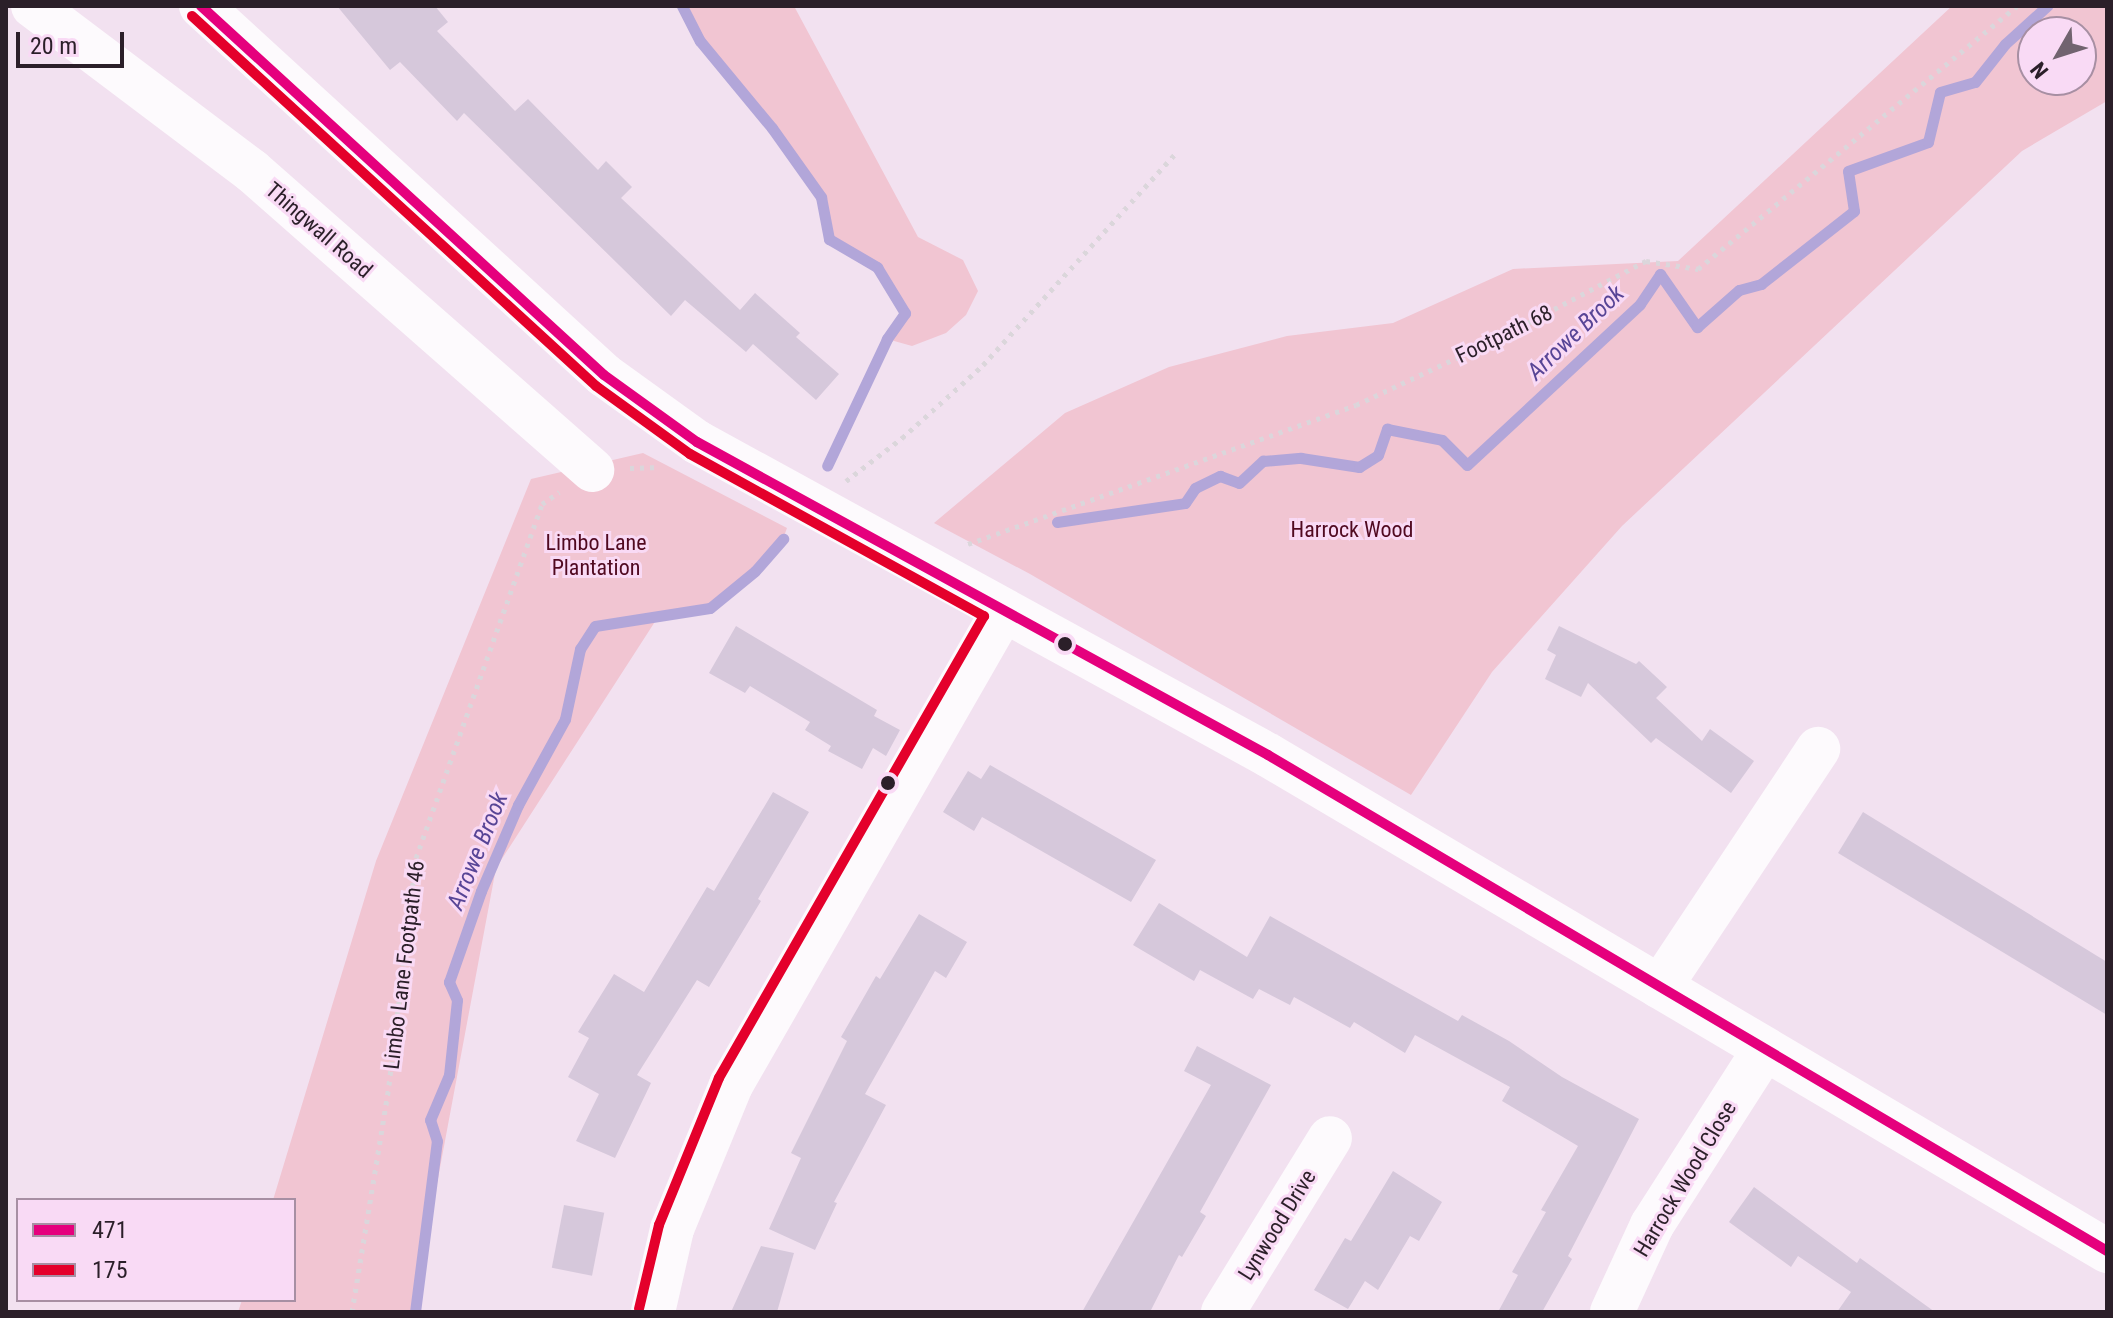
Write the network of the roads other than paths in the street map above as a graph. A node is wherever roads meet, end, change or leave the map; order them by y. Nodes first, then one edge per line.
1 (33, 6) edge
2 (201, 6) edge
3 (592, 470) road end
4 (1003, 611) junction
5 (1818, 749) dead end
6 (1660, 987) junction
7 (1764, 1050) junction
8 (1330, 1138) dead end
9 (2107, 1251) edge
10 (653, 1312) edge
11 (1223, 1312) edge
12 (1612, 1312) edge

1 - 3 street, Thingwall Road
2 - 4 street
4 - 6 street
4 - 10 street
5 - 6 street
6 - 7 street
7 - 9 street
7 - 12 street, Harrock Wood Close
8 - 11 street, Lynwood Drive

